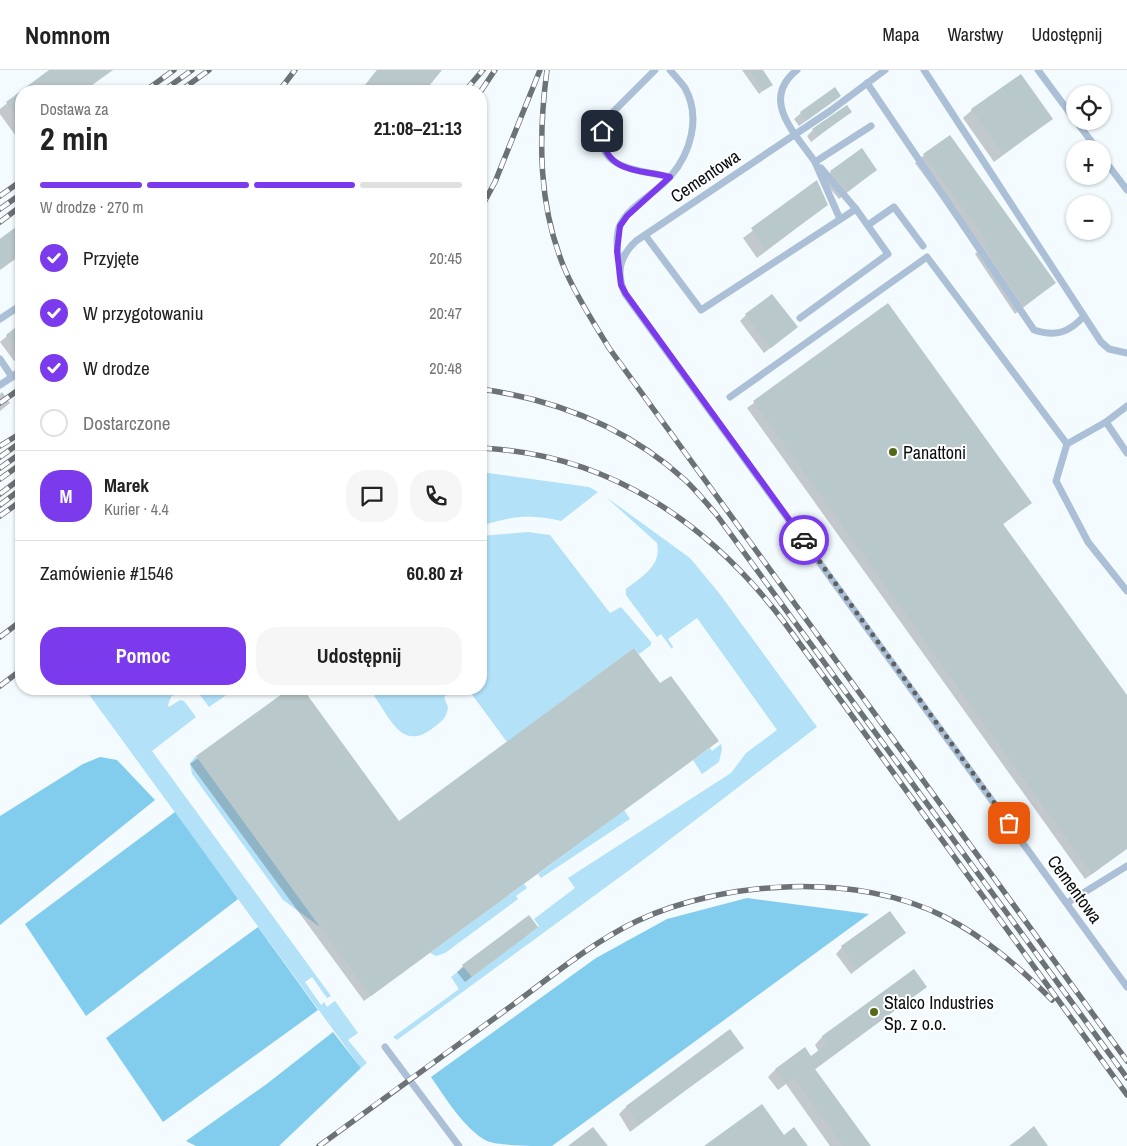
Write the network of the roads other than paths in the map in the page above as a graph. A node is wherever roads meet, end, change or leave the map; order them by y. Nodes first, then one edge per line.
1 (655, 70) edge
2 (670, 70) edge
3 (797, 70) edge
4 (885, 70) edge
5 (924, 70) edge
6 (1038, 70) edge
7 (867, 83) junction
8 (1066, 107) edge
9 (871, 126) dead end
10 (796, 133) junction
11 (815, 162) junction
12 (1111, 169) edge
13 (670, 177) junction
14 (1127, 190) edge
15 (856, 209) junction
16 (840, 219) junction
17 (868, 225) junction
18 (645, 235) junction
19 (923, 246) dead end
20 (620, 264) junction
21 (15, 309) edge
22 (1084, 316) junction
23 (800, 318) dead end
24 (0, 320) edge
25 (1127, 352) edge
26 (0, 359) edge
27 (15, 375) edge
28 (12, 377) junction
29 (0, 385) edge
30 (730, 398) dead end
31 (1127, 406) edge
32 (1106, 422) junction
33 (1067, 444) junction
34 (1127, 453) edge
35 (1127, 591) edge
36 (1127, 866) edge
37 (1067, 903) junction
38 (1127, 987) edge
39 (385, 1047) dead end
40 (458, 1146) edge

1 - 13 lane
2 - 13 lane
3 - 10 lane
4 - 7 lane, Cementowa
5 - 22 lane
6 - 8 lane
7 - 10 lane, Cementowa
7 - 22 lane
9 - 11 lane
10 - 11 lane
10 - 18 lane, Cementowa
11 - 15 lane
11 - 16 lane
12 - 14 lane
13 - 20 lane
15 - 16 lane
15 - 17 lane
16 - 18 lane
17 - 19 lane
17 - 23 lane
18 - 20 lane, Cementowa
20 - 37 lane, Cementowa
21 - 24 lane
22 - 25 lane
26 - 28 lane
27 - 28 lane
28 - 29 lane
30 - 33 lane
31 - 32 lane
32 - 33 lane
32 - 34 lane
33 - 35 lane
36 - 37 lane
37 - 38 lane, Cementowa
39 - 40 lane

